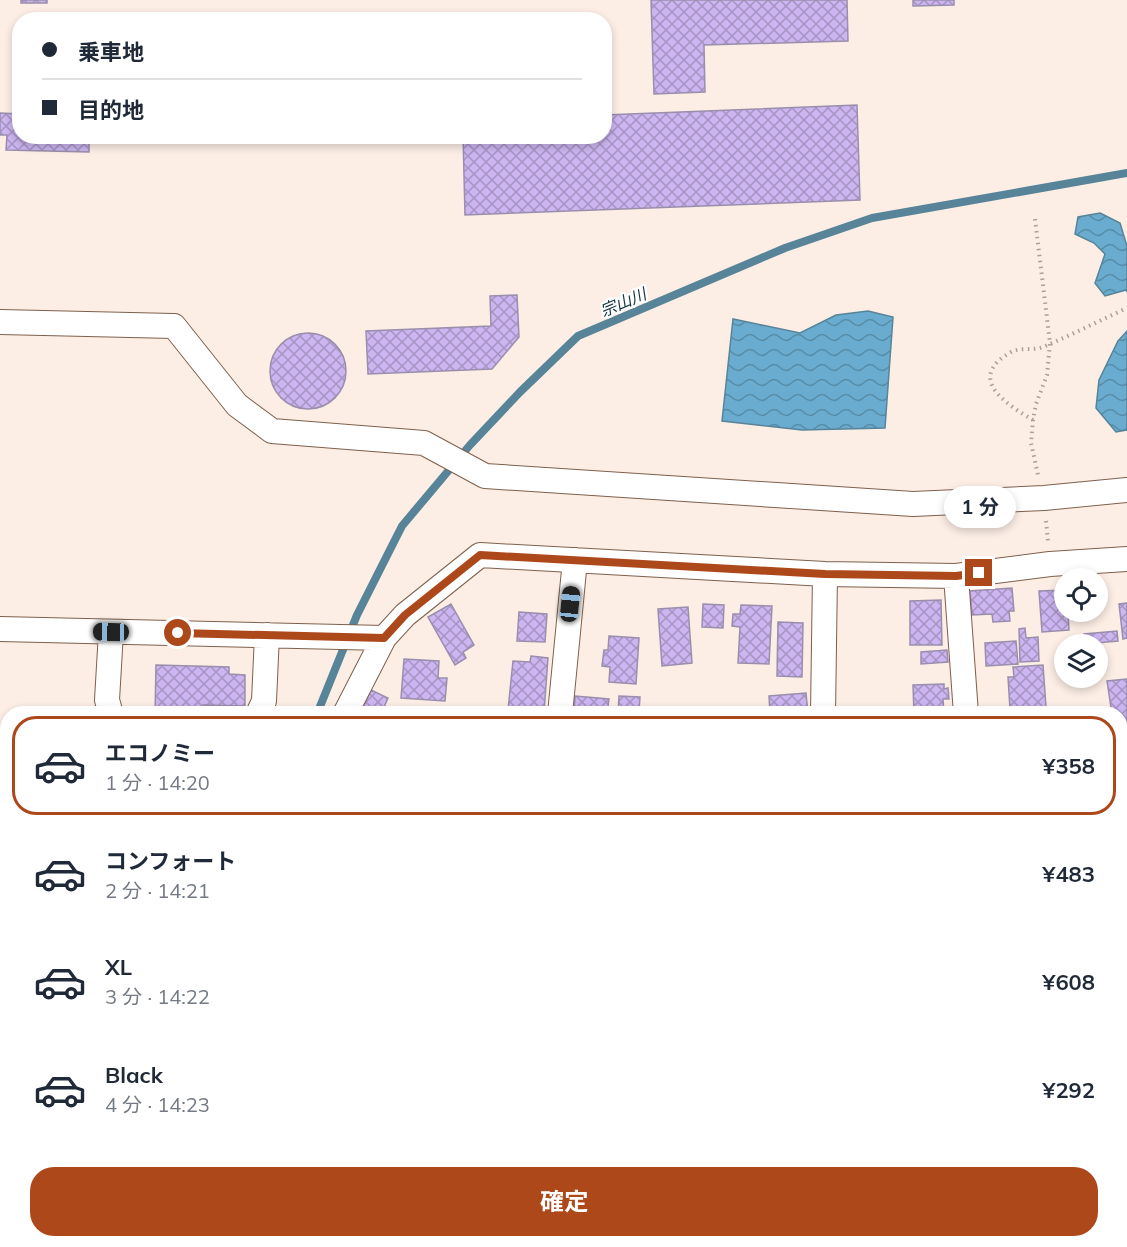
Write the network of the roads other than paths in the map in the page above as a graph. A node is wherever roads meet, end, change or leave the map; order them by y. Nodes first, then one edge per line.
1 (0, 322) edge
2 (1127, 490) edge
3 (1127, 559) edge
4 (575, 560) junction
5 (825, 574) junction
6 (956, 576) junction
7 (0, 629) edge
8 (111, 632) junction
9 (267, 635) junction
10 (384, 638) junction
11 (109, 706) edge
12 (262, 706) edge
13 (349, 706) edge
14 (561, 706) edge
15 (823, 706) edge
16 (965, 706) edge

1 - 2 street
3 - 6 street
4 - 5 street
4 - 10 street
4 - 14 street
5 - 6 street
5 - 15 street
6 - 16 street
7 - 8 street
8 - 9 street
8 - 11 street
9 - 10 street
9 - 12 street
10 - 13 street

